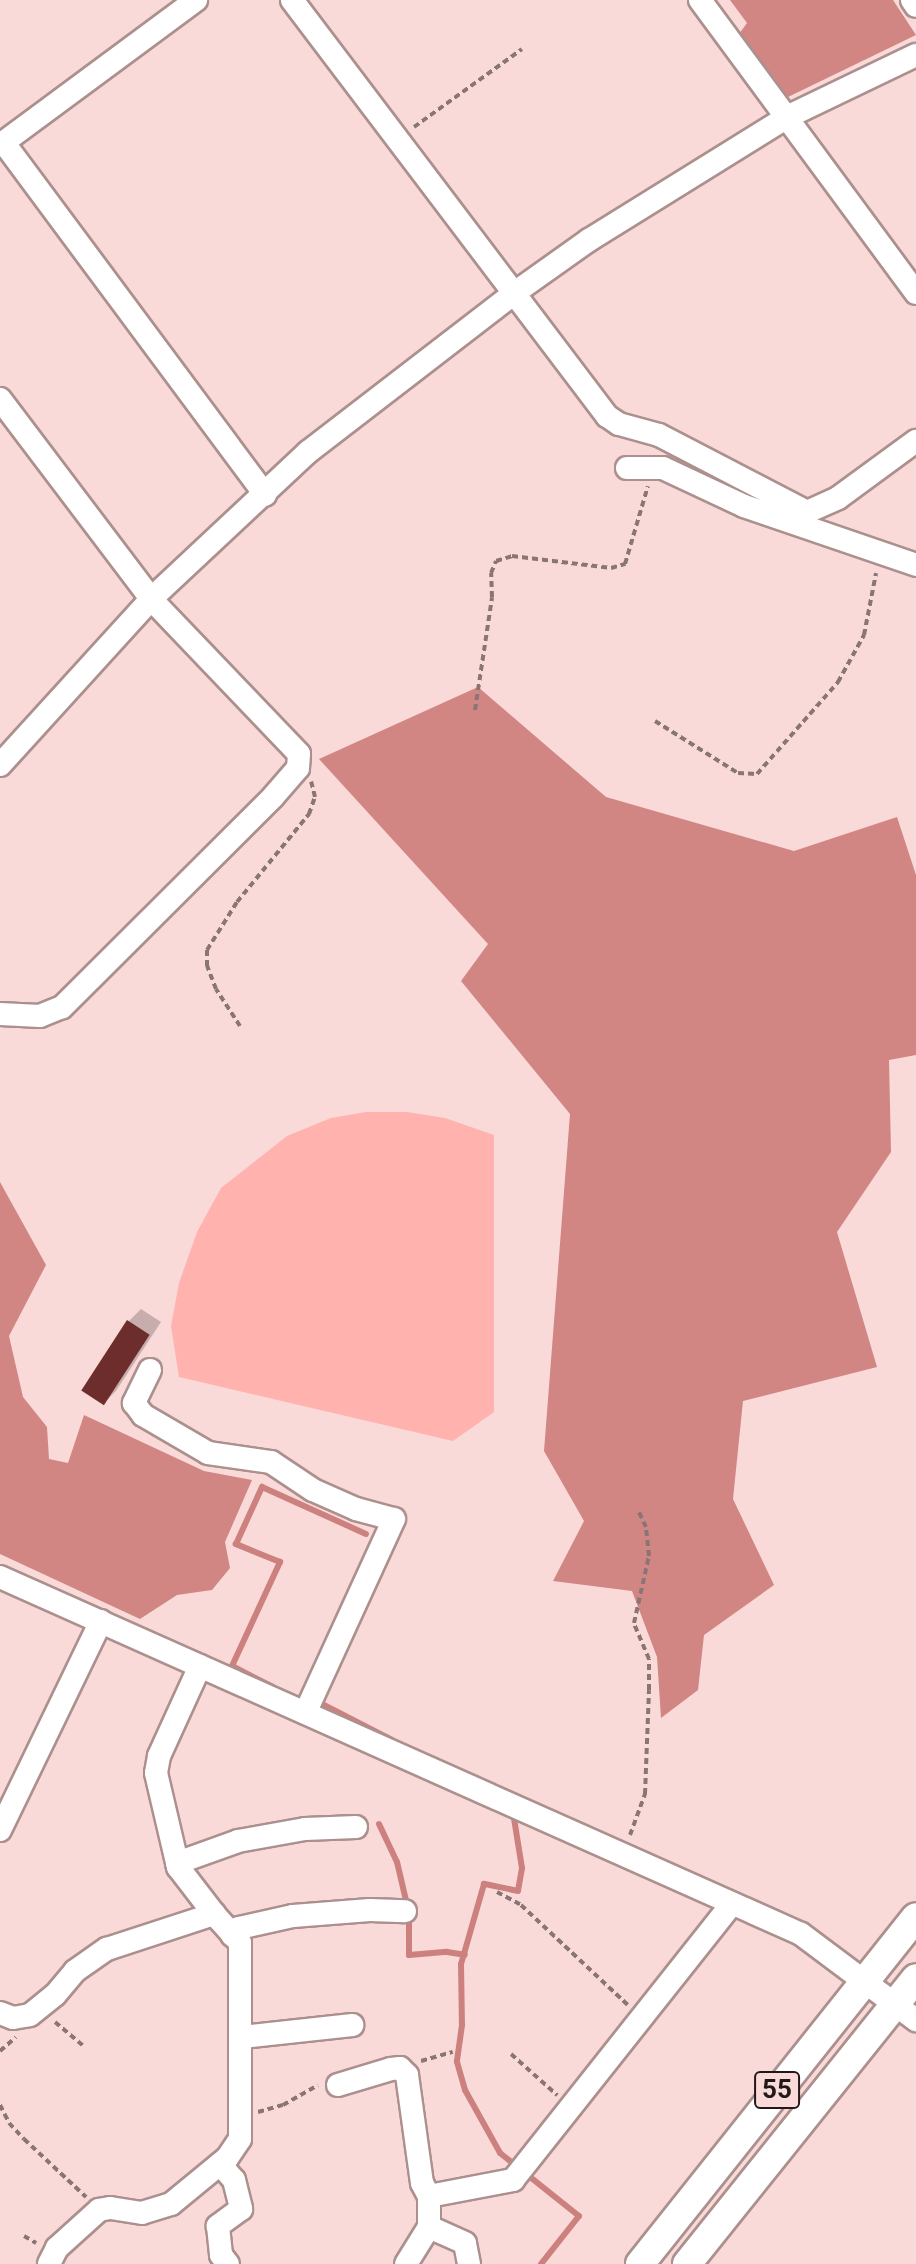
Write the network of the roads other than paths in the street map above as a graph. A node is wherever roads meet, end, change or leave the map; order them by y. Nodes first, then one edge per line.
1 (196, 0) edge
2 (292, 0) edge
3 (700, 0) edge
4 (912, 0) edge
5 (916, 6) edge
6 (916, 55) edge
7 (787, 117) junction
8 (2, 144) edge
9 (916, 293) edge
10 (513, 294) junction
11 (0, 399) edge
12 (916, 441) edge
13 (627, 468) dead end
14 (265, 495) junction
15 (916, 565) edge
16 (151, 599) junction
17 (0, 765) edge
18 (0, 1014) edge
19 (150, 1370) dead end
20 (0, 1577) edge
21 (101, 1621) junction
22 (200, 1666) junction
23 (305, 1713) junction
24 (356, 1827) dead end
25 (0, 1830) edge
26 (177, 1863) junction
27 (731, 1905) junction
28 (405, 1911) dead end
29 (214, 1914) junction
30 (916, 1917) edge
31 (232, 1935) junction
32 (916, 1978) edge
33 (864, 1982) junction
34 (906, 2012) edge
35 (0, 2013) edge
36 (352, 2025) dead end
37 (242, 2037) junction
38 (338, 2085) road end
39 (220, 2164) junction
40 (429, 2196) junction
41 (429, 2227) junction
42 (49, 2264) edge
43 (228, 2264) edge
44 (406, 2264) edge
45 (469, 2264) edge
46 (640, 2264) edge
47 (687, 2264) edge

1 - 8 street
2 - 10 street
3 - 7 street
4 - 5 street
6 - 7 street
7 - 9 street
7 - 10 street
8 - 14 street
10 - 12 street
10 - 14 street
11 - 16 street
13 - 15 street
14 - 16 street
16 - 17 street
16 - 18 street
19 - 23 street
20 - 21 street
21 - 22 street
21 - 25 street
22 - 23 street
22 - 26 street
23 - 27 street
24 - 26 street
26 - 29 street
27 - 33 street
27 - 40 street
28 - 31 street
29 - 31 street
29 - 35 street
30 - 33 main road, 55
31 - 37 street
32 - 34 main road, 55
33 - 34 street
33 - 46 main road, 55
34 - 47 main road, 55
36 - 37 street
37 - 39 street
38 - 40 street
39 - 42 street
39 - 43 street
40 - 41 street
41 - 44 street
41 - 45 street

